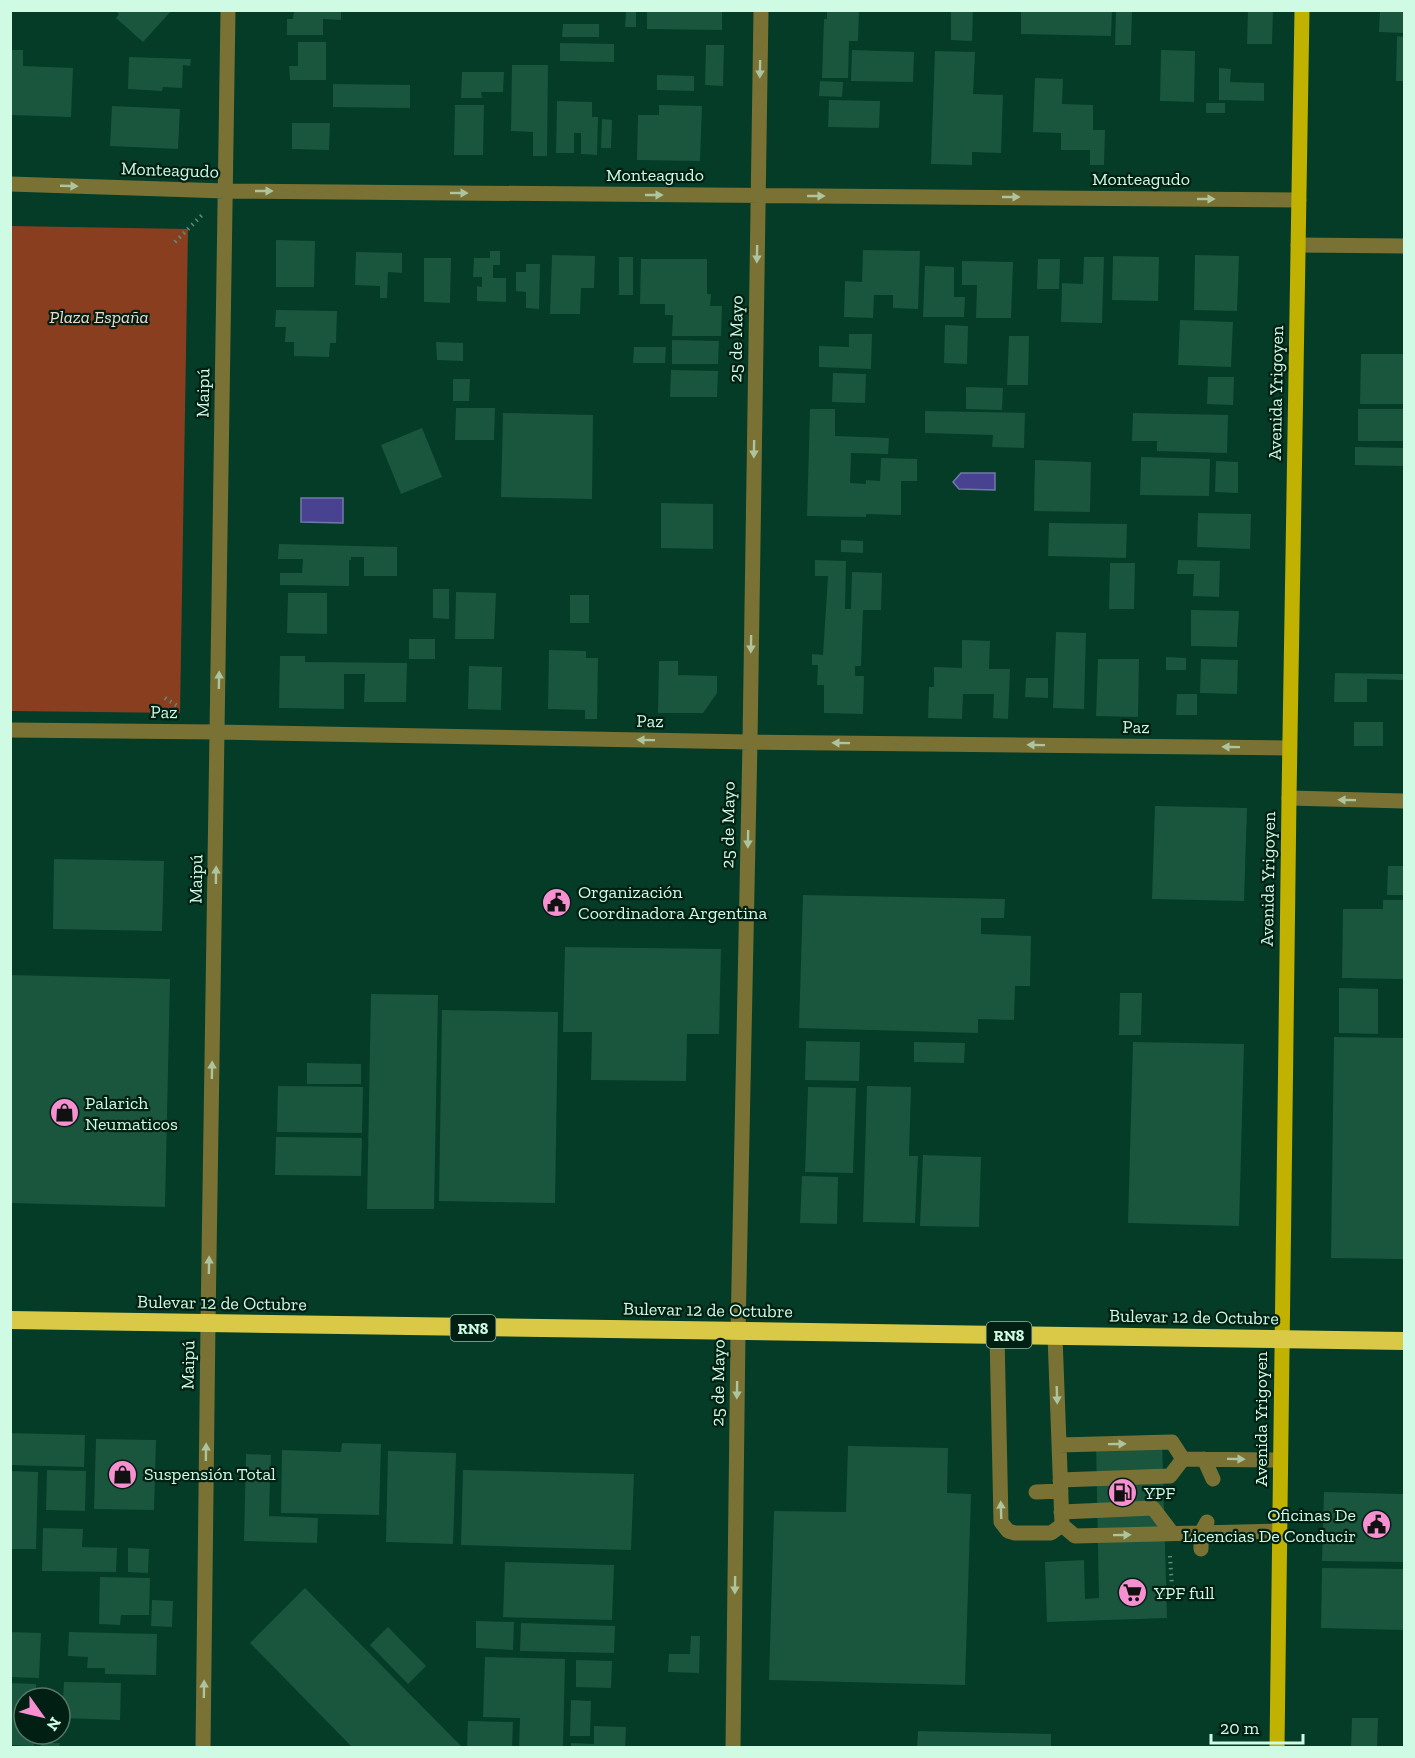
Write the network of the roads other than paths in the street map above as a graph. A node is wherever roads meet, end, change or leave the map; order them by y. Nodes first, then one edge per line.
1 (228, 10) edge
2 (761, 10) edge
3 (1302, 10) edge
4 (10, 184) edge
5 (225, 191) junction
6 (757, 195) junction
7 (1299, 200) junction
8 (1298, 245) junction
9 (1404, 246) edge
10 (10, 730) edge
11 (218, 732) junction
12 (750, 742) junction
13 (1289, 748) junction
14 (1289, 798) junction
15 (1404, 801) edge
16 (10, 1320) edge
17 (208, 1323) junction
18 (738, 1332) junction
19 (997, 1335) junction
20 (1054, 1336) junction
21 (1281, 1340) junction
22 (1404, 1341) edge
23 (1059, 1445) junction
24 (1183, 1459) junction
25 (1203, 1459) junction
26 (1280, 1460) junction
27 (1213, 1479) dead end
28 (1060, 1486) junction
29 (1036, 1492) dead end
30 (1062, 1518) junction
31 (1204, 1527) junction
32 (1279, 1531) junction
33 (1172, 1533) junction
34 (1201, 1549) dead end
35 (203, 1748) edge
36 (733, 1748) edge
37 (1277, 1748) edge

1 - 5 street, Maipú
2 -> 6 street, 25 de Mayo
3 - 7 main road, Avenida Yrigoyen
4 -> 5 street, Monteagudo
5 -> 6 street, Monteagudo
11 -> 5 street, Maipú
6 -> 7 street, Monteagudo
6 -> 12 street, 25 de Mayo
7 - 8 main road, Avenida Yrigoyen
8 - 9 street
8 - 13 main road, Avenida Yrigoyen
10 - 11 street, Paz
12 -> 11 street, Paz
17 -> 11 street, Maipú
13 -> 12 street, Paz
12 -> 18 street, 25 de Mayo
13 - 14 main road, Avenida Yrigoyen
15 -> 14 street
14 - 21 main road, Avenida Yrigoyen
16 - 17 highway, Bulevar 12 de Octubre / RN8
17 - 18 highway, Bulevar 12 de Octubre / RN8
35 -> 17 street, Maipú
18 - 19 highway, Bulevar 12 de Octubre / RN8
18 -> 36 street, 25 de Mayo
19 - 20 highway, Bulevar 12 de Octubre / RN8
30 -> 19 street
20 - 21 highway, Bulevar 12 de Octubre / RN8
20 -> 23 street
21 - 22 highway, Bulevar 12 de Octubre / RN8
21 - 26 main road, Avenida Yrigoyen
23 -> 24 street
23 - 28 street
24 - 25 street
24 - 28 street
25 -> 26 street
25 - 27 street
26 - 32 main road, Avenida Yrigoyen
28 - 29 street
28 - 30 street
30 -> 33 street
30 - 33 street
31 - 32 street
31 - 33 street
31 - 34 street
32 - 37 main road, Avenida Yrigoyen

